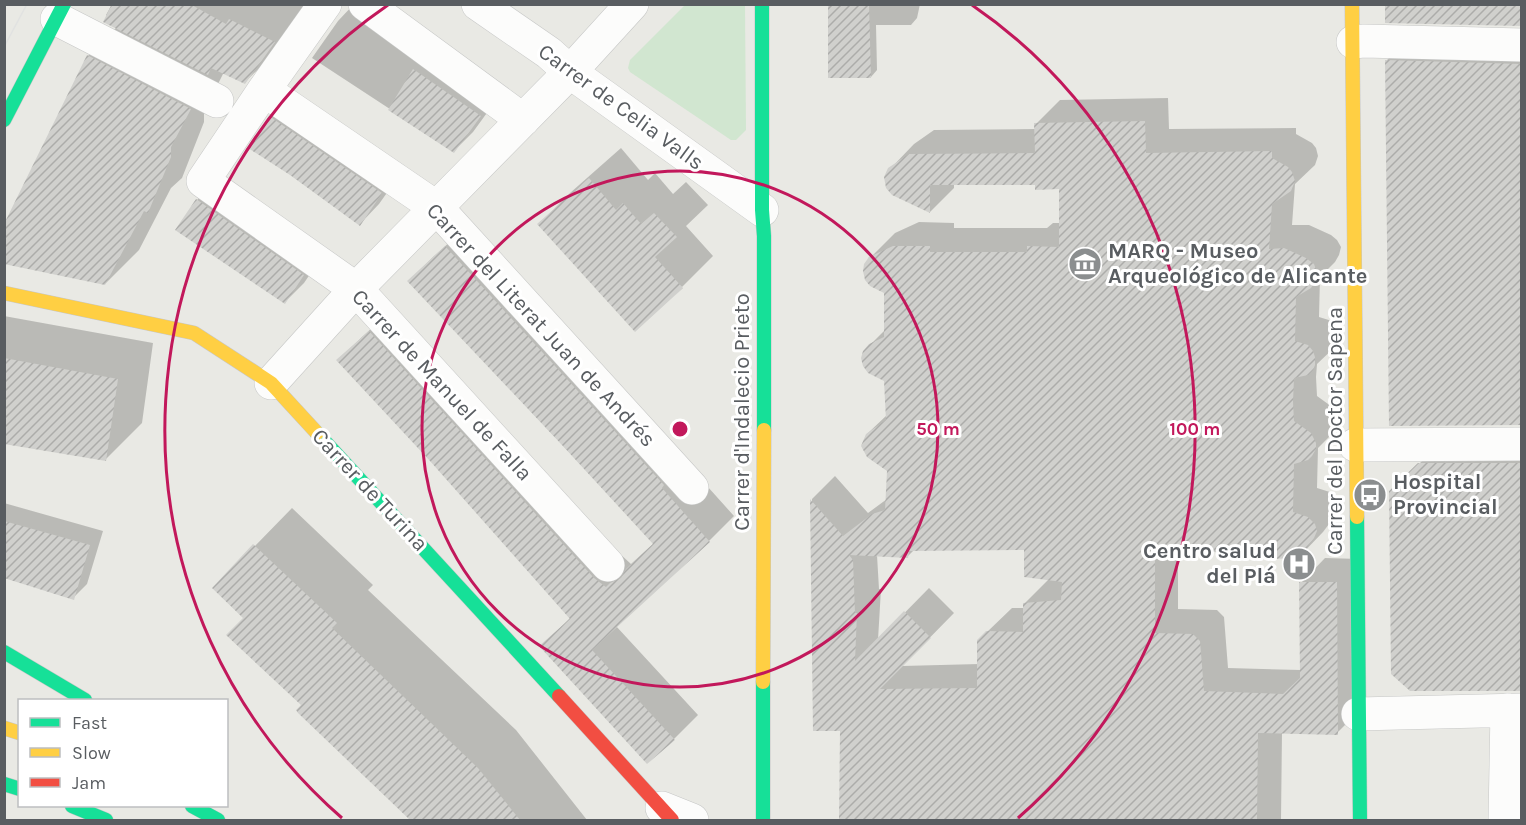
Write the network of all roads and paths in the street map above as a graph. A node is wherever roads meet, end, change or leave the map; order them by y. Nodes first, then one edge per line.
1 (325, 4) edge
2 (365, 4) edge
3 (478, 4) edge
4 (632, 4) edge
5 (762, 4) edge
6 (1352, 4) edge
7 (60, 12) edge
8 (1353, 42) junction
9 (1521, 45) edge
10 (570, 72) junction
11 (264, 90) junction
12 (218, 100) dead end
13 (4, 120) edge
14 (524, 120) junction
15 (437, 208) junction
16 (762, 210) junction
17 (356, 289) junction
18 (4, 293) edge
19 (271, 383) junction
20 (1521, 444) edge
21 (1355, 445) junction
22 (692, 488) dead end
23 (608, 566) dead end
24 (4, 652) edge
25 (83, 699) edge
26 (1514, 710) edge
27 (1358, 714) junction
28 (74, 807) edge
29 (194, 807) edge
30 (667, 814) edge
31 (759, 818) edge
32 (106, 820) edge
33 (218, 820) edge
34 (693, 820) edge
35 (1360, 820) edge
36 (1505, 820) edge

1 - 11 street
2 - 14 street
3 - 10 street, Carrer de Celia Valls
4 - 10 street
5 - 16 street, Carrer d'Indalecio Prieto
6 - 8 street, Carrer del Doctor Sapena
7 - 12 street
7 - 13 street
8 - 9 street
8 - 21 street, Carrer del Doctor Sapena
10 - 14 street
10 - 16 street, Carrer de Celia Valls
11 - 15 street, Carrer del Literat Juan de Andrés
11 - 17 street, Carrer de Manuel de Falla
14 - 15 street
15 - 17 street
15 - 22 street, Carrer del Literat Juan de Andrés
16 - 31 street, Carrer d'Indalecio Prieto
17 - 19 street
17 - 23 street, Carrer de Manuel de Falla
18 - 19 street, Carrer de Turina
19 - 30 street, Carrer de Turina
20 - 21 street
21 - 27 street, Carrer del Doctor Sapena
24 - 25 street
26 - 27 street
26 - 36 street
27 - 35 street, Carrer del Doctor Sapena
28 - 32 street
29 - 33 street
30 - 34 street, Carrer de Turina

